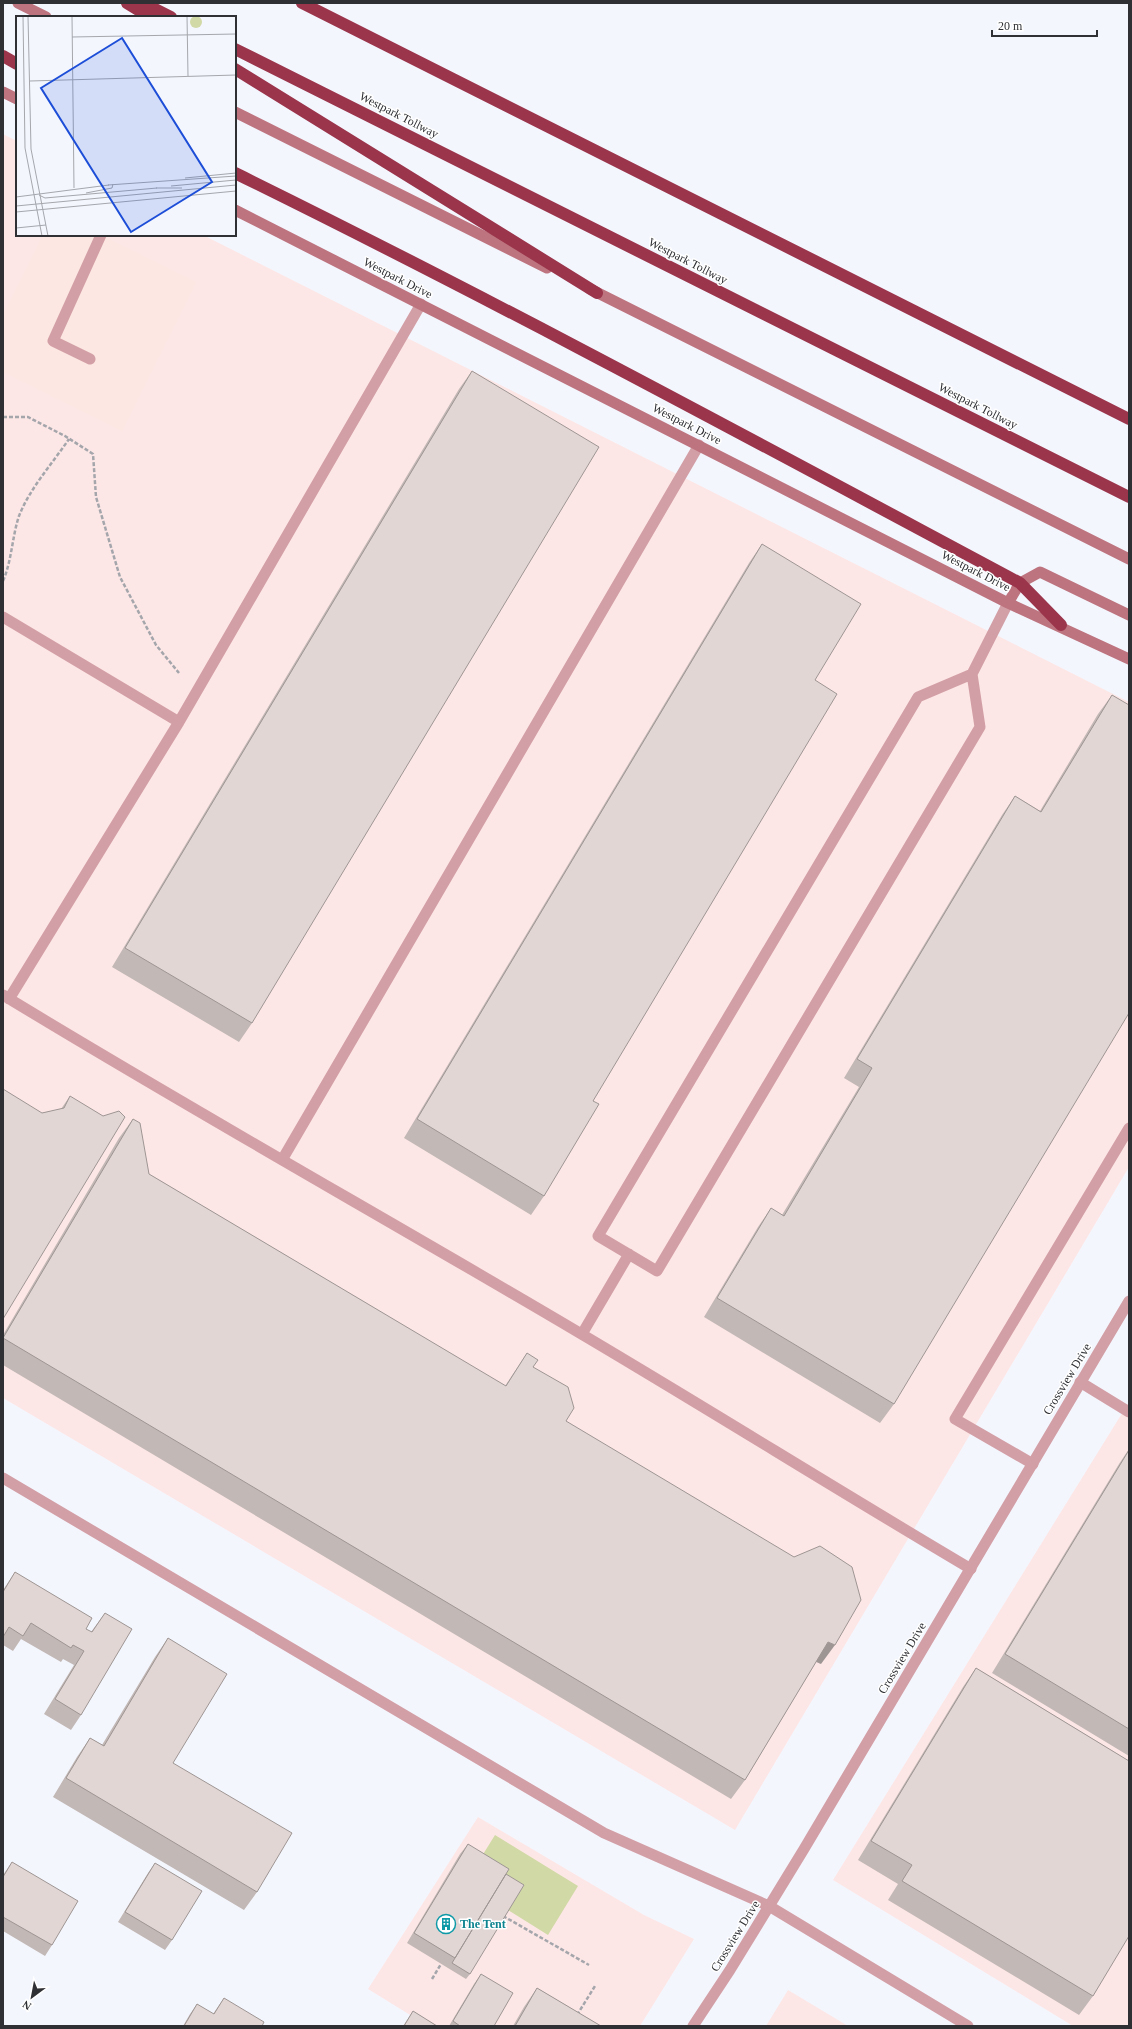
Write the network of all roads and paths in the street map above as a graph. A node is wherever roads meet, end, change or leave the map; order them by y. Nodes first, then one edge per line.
1 (18, 3) edge
2 (127, 3) edge
3 (143, 3) edge
4 (302, 3) edge
5 (44, 16) edge
6 (148, 16) edge
7 (169, 16) edge
8 (236, 50) edge
9 (3, 56) edge
10 (16, 63) edge
11 (236, 70) edge
12 (3, 92) edge
13 (16, 98) edge
14 (236, 112) edge
15 (236, 173) edge
16 (236, 211) edge
17 (101, 236) edge
18 (597, 293) junction
19 (421, 304) junction
20 (90, 359) dead end
21 (3, 417) edge
22 (1129, 419) edge
23 (69, 439) junction
24 (699, 445) junction
25 (1129, 497) edge
26 (1129, 559) edge
27 (3, 581) edge
28 (1020, 583) junction
29 (1008, 602) junction
30 (1129, 614) edge
31 (3, 617) edge
32 (1061, 626) junction
33 (1129, 659) edge
34 (972, 674) junction
35 (196, 694) junction
36 (179, 722) junction
37 (6, 997) edge
38 (1129, 1128) edge
39 (282, 1160) junction
40 (629, 1254) junction
41 (1129, 1301) edge
42 (582, 1334) junction
43 (1080, 1382) junction
44 (1129, 1412) edge
45 (1033, 1464) junction
46 (3, 1478) edge
47 (971, 1569) junction
48 (769, 1906) junction
49 (500, 1914) edge
50 (441, 1964) edge
51 (589, 1965) dead end
52 (432, 1979) dead end
53 (595, 1986) dead end
54 (574, 2019) edge
55 (693, 2026) edge
56 (968, 2026) edge

1 - 5 main road
2 - 6 highway
3 - 7 highway
4 - 22 highway
8 - 25 highway, Westpark Tollway
9 - 10 highway
11 - 18 highway
12 - 13 main road
14 - 18 main road
15 - 28 highway
16 - 19 main road, Westpark Drive
17 - 20 street
18 - 26 main road
19 - 24 main road, Westpark Drive
19 - 35 street
21 - 23 path
23 - 27 path
23 - 35 path
24 - 29 main road, Westpark Drive
24 - 39 street
28 - 29 main road
28 - 30 main road
28 - 32 highway
29 - 32 main road, Westpark Drive
29 - 34 street
31 - 36 street
32 - 33 main road, Westpark Drive
34 - 40 street
34 - 40 street
35 - 36 street
36 - 37 street
37 - 39 street
38 - 45 street
39 - 42 street
40 - 42 street
41 - 43 street, Crossview Drive
42 - 47 street
43 - 44 street
43 - 45 street, Crossview Drive
45 - 47 street, Crossview Drive
46 - 48 street
47 - 48 street, Crossview Drive
48 - 55 street, Crossview Drive
48 - 56 street
49 - 51 path
50 - 52 path
53 - 54 path

